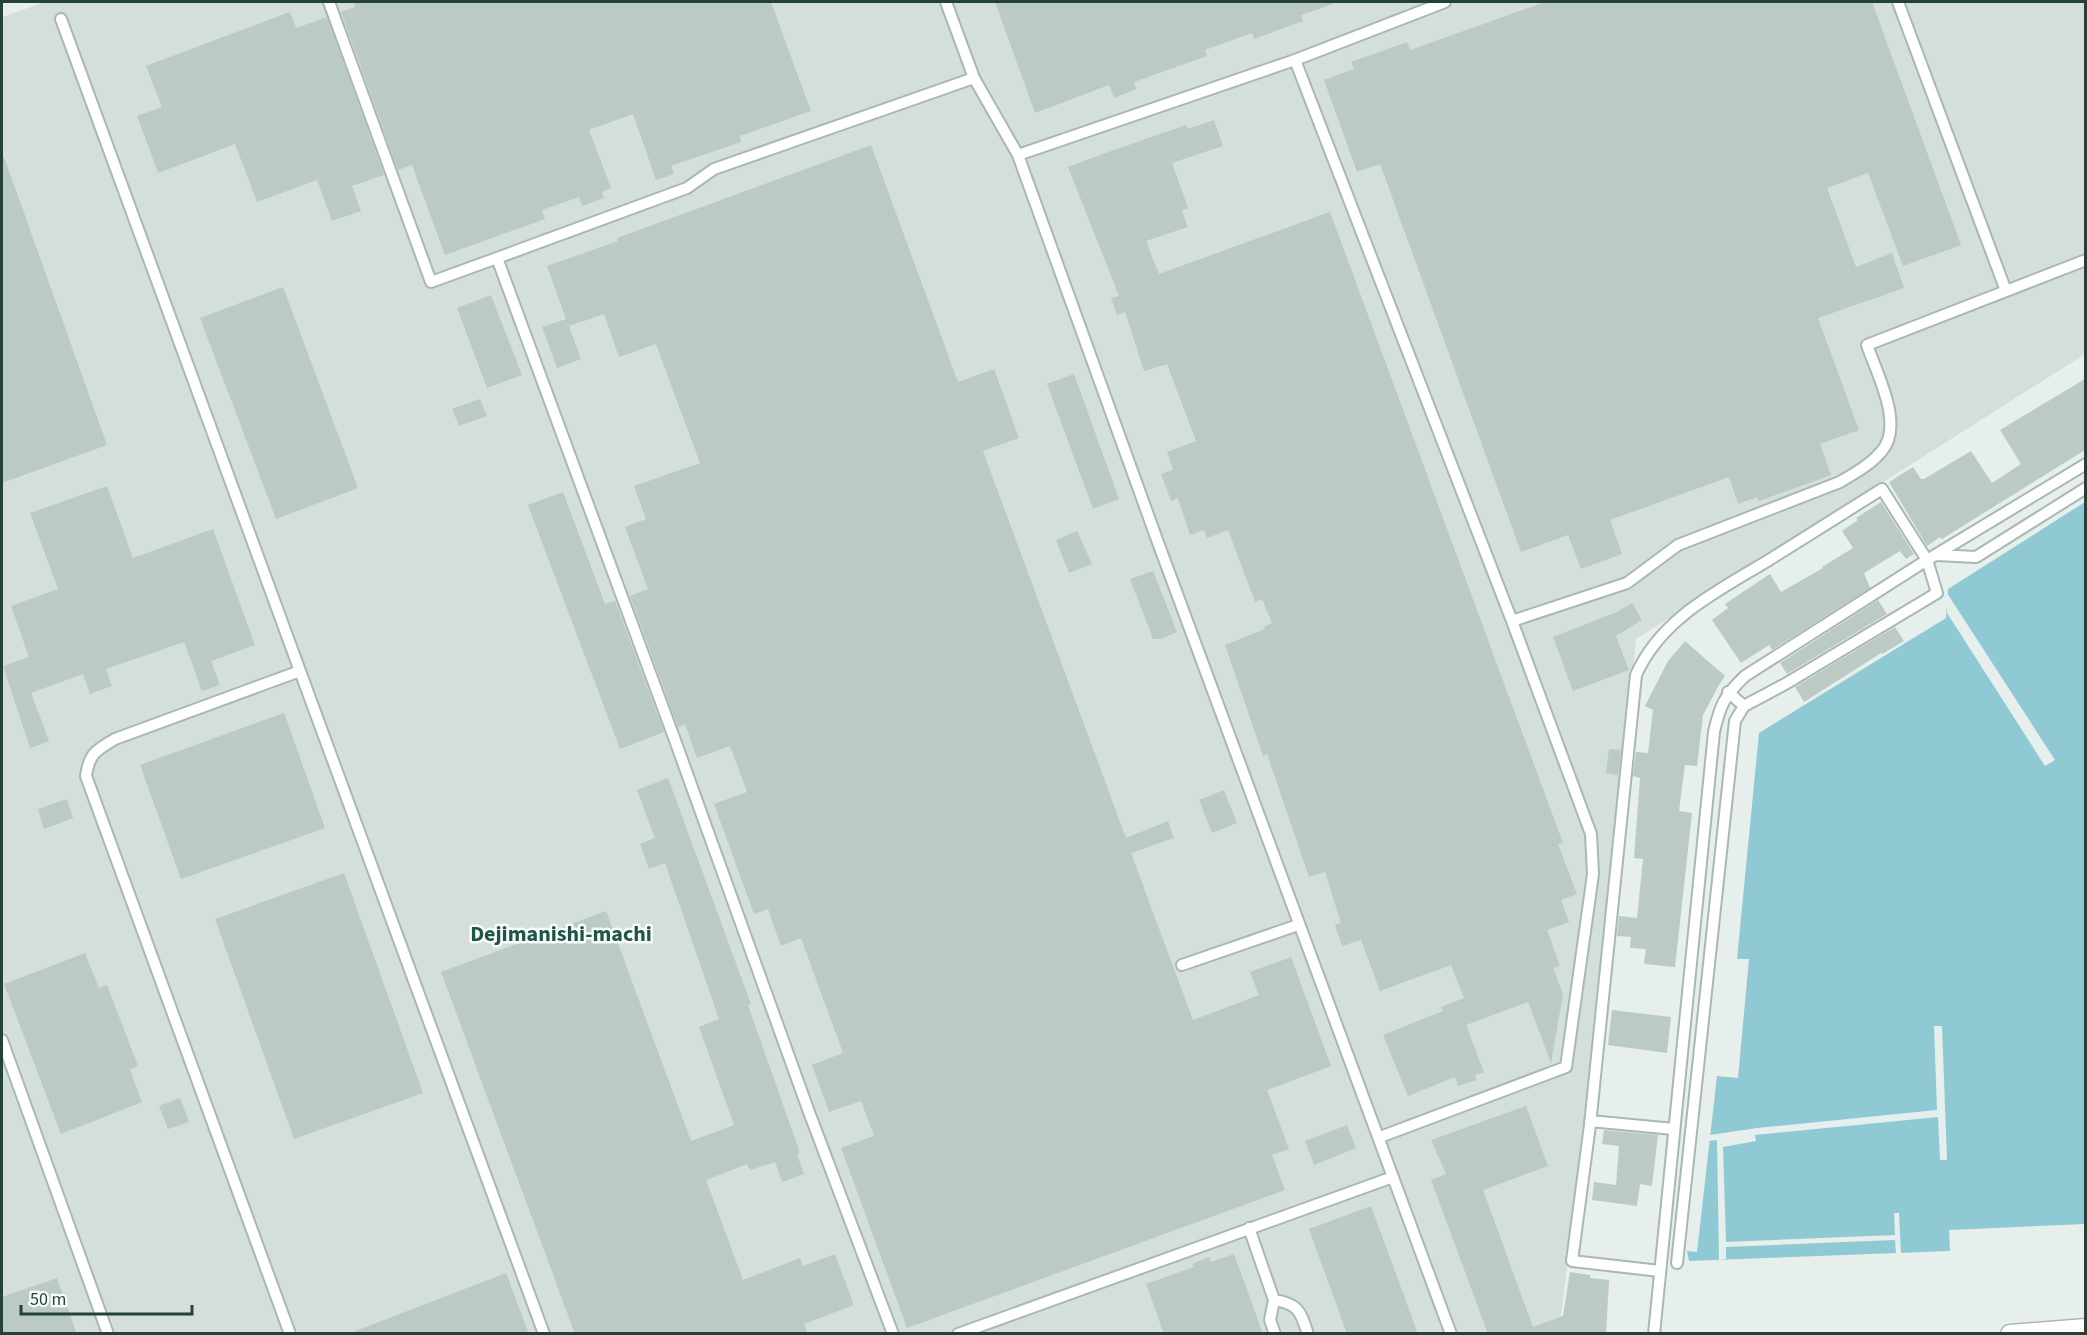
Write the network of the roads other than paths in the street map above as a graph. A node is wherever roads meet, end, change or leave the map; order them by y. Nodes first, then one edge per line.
1 (329, 2) edge
2 (946, 2) edge
3 (1445, 2) edge
4 (1898, 2) edge
5 (61, 20) dead end
6 (1295, 60) junction
7 (974, 78) junction
8 (1018, 155) junction
9 (496, 258) junction
10 (2085, 260) edge
11 (2006, 291) junction
12 (2085, 464) edge
13 (2085, 488) edge
14 (1932, 557) junction
15 (1512, 621) junction
16 (300, 671) junction
17 (1728, 692) junction
18 (1743, 706) junction
19 (1298, 925) junction
20 (1182, 965) dead end
21 (2, 1040) edge
22 (1590, 1121) junction
23 (1674, 1129) junction
24 (1380, 1137) junction
25 (1393, 1177) junction
26 (1249, 1228) junction
27 (1677, 1263) dead end
28 (1660, 1271) junction
29 (1274, 1300) junction
30 (2085, 1328) edge
31 (108, 1334) edge
32 (290, 1334) edge
33 (544, 1334) edge
34 (893, 1334) edge
35 (958, 1334) edge
36 (1275, 1334) edge
37 (1308, 1334) edge
38 (1451, 1334) edge
39 (1653, 1334) edge
40 (2010, 1334) edge

1 - 9 lane
2 - 7 lane
3 - 6 lane
4 - 11 lane
5 - 16 lane
6 - 8 lane
6 - 15 lane
7 - 8 lane
7 - 9 lane
8 - 19 lane
9 - 34 lane
10 - 11 lane
11 - 15 lane
12 - 14 lane
13 - 14 lane
14 - 17 lane
14 - 18 lane
14 - 22 lane
15 - 24 lane
16 - 32 lane
16 - 33 lane
17 - 18 lane
17 - 23 lane
18 - 27 lane
19 - 20 lane
19 - 24 lane
21 - 31 lane
22 - 23 lane
22 - 28 lane
23 - 28 lane
24 - 25 lane
25 - 26 lane
25 - 38 lane
26 - 29 lane
26 - 35 lane
28 - 39 lane
29 - 36 lane
29 - 37 lane
30 - 40 street

